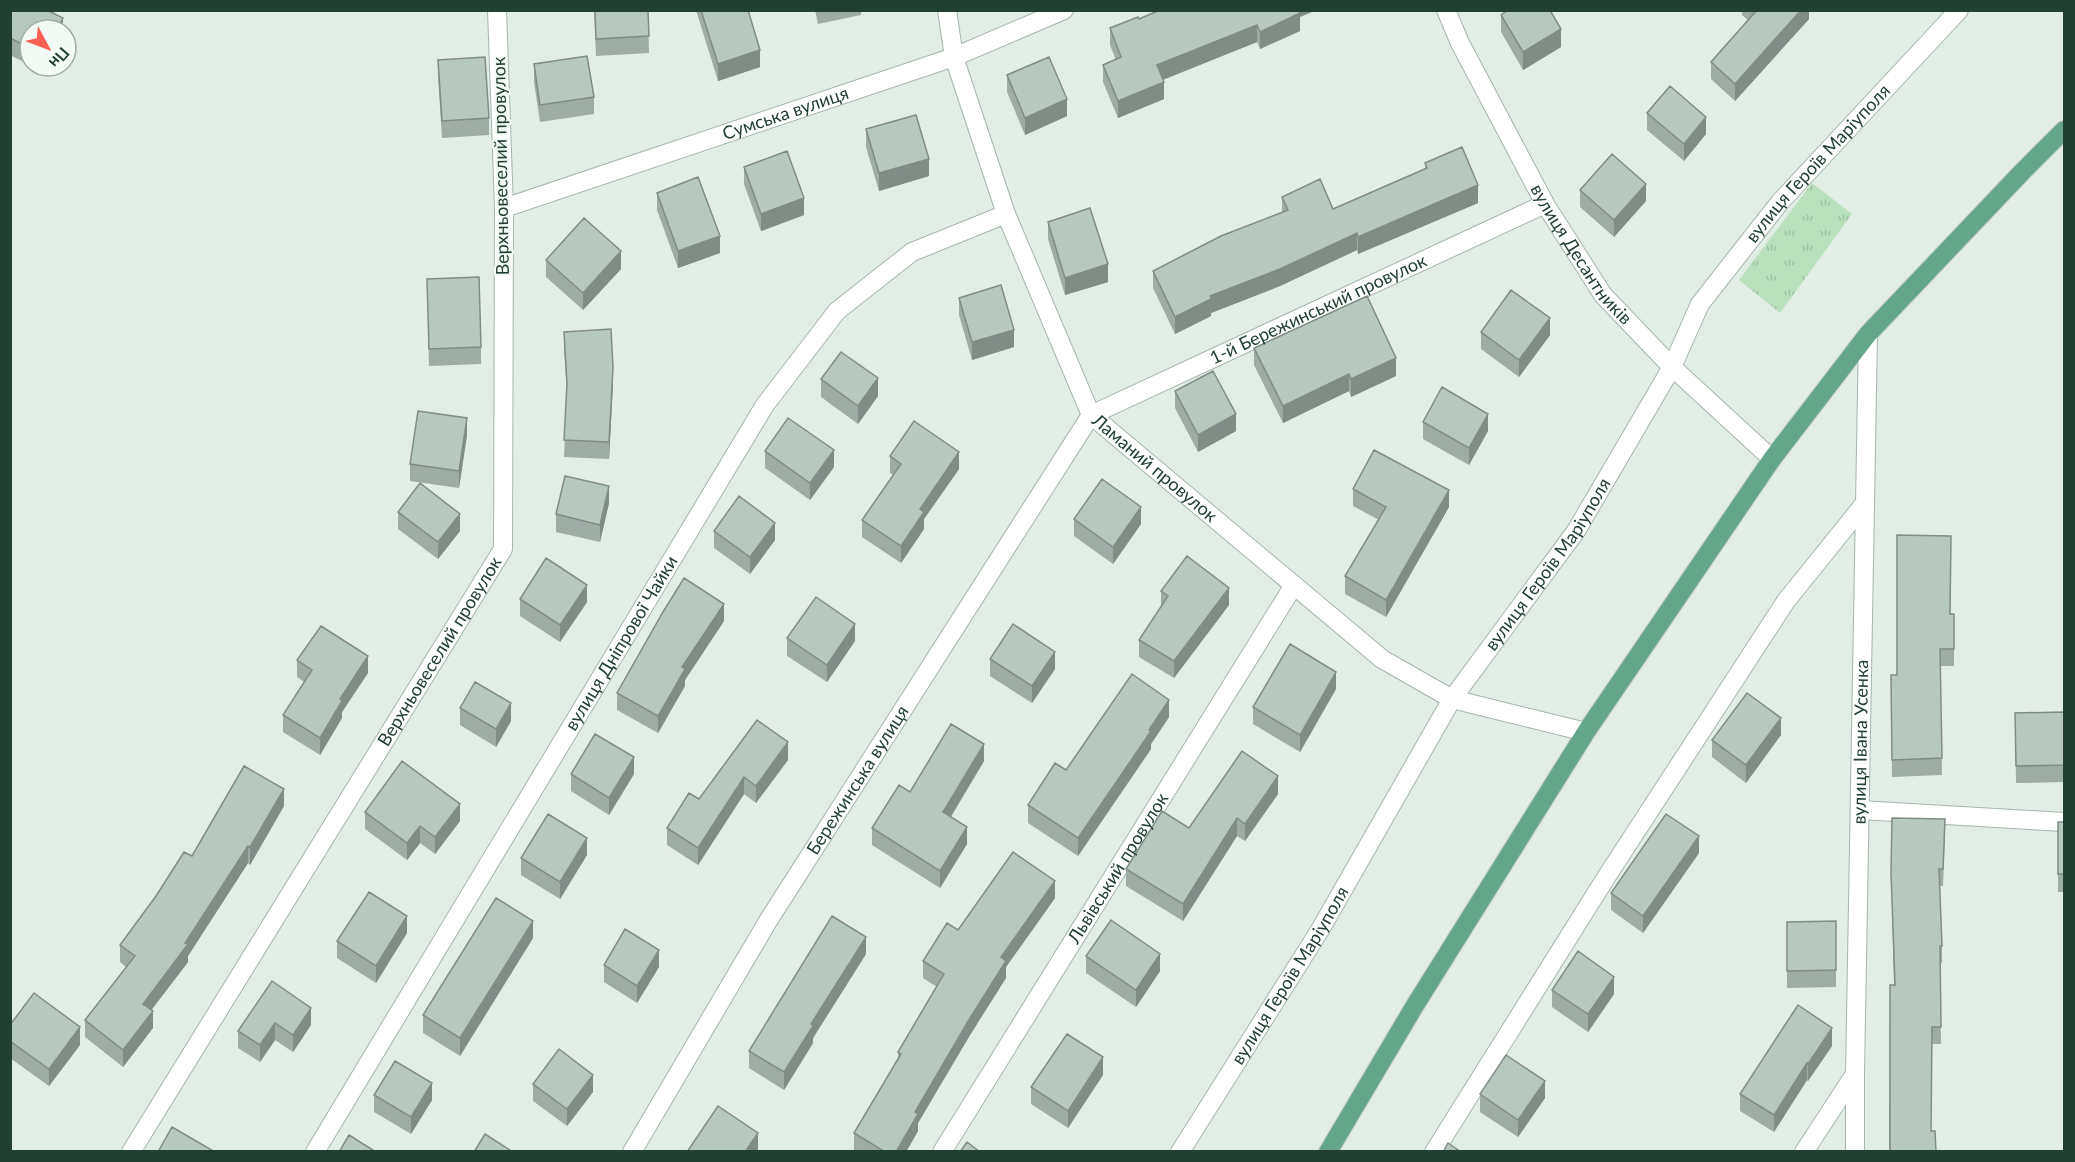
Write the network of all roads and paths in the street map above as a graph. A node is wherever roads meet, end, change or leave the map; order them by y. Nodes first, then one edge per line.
1 (497, 10) edge
2 (947, 10) edge
3 (1064, 10) edge
4 (1446, 10) edge
5 (1959, 10) edge
6 (954, 57) junction
7 (2064, 130) edge
8 (1545, 204) junction
9 (504, 208) junction
10 (1006, 214) junction
11 (1868, 334) junction
12 (1672, 367) junction
13 (1091, 415) junction
14 (1772, 459) junction
15 (1865, 503) junction
16 (1294, 585) junction
17 (1452, 699) junction
18 (1586, 732) junction
19 (1860, 810) junction
20 (2064, 822) edge
21 (1855, 1074) junction
22 (131, 1152) edge
23 (315, 1152) edge
24 (632, 1152) edge
25 (942, 1152) edge
26 (1180, 1152) edge
27 (1328, 1152) edge
28 (1434, 1152) edge
29 (1804, 1152) edge
30 (1855, 1152) edge

1 - 9 street, Верхньовеселий провулок
2 - 6 street, Ламаний провулок
3 - 6 street, Сумська вулиця
4 - 8 street, вулиця Десантників
5 - 12 street, вулиця Героїв Маріуполя
6 - 9 street, Сумська вулиця
6 - 10 street, Ламаний провулок
7 - 11 main road
8 - 12 street, вулиця Десантників
8 - 13 street, 1-й Бережинський провулок
9 - 22 street, Верхньовеселий провулок
10 - 13 street, Ламаний провулок
10 - 23 street, вулиця Дніпрової Чайки
11 - 14 main road
11 - 15 street, вулиця Івана Усенка
12 - 14 street, вулиця Десантників
12 - 17 street, вулиця Героїв Маріуполя
13 - 16 street, Ламаний провулок
13 - 24 street, Бережинська вулиця
14 - 18 main road
15 - 19 street, вулиця Івана Усенка
15 - 28 street
16 - 17 street, Ламаний провулок
16 - 25 street, Львівський провулок
17 - 18 street, Ламаний провулок
17 - 26 street, вулиця Героїв Маріуполя
18 - 27 main road
19 - 20 street
19 - 21 street, вулиця Івана Усенка
21 - 29 street
21 - 30 street, вулиця Івана Усенка

